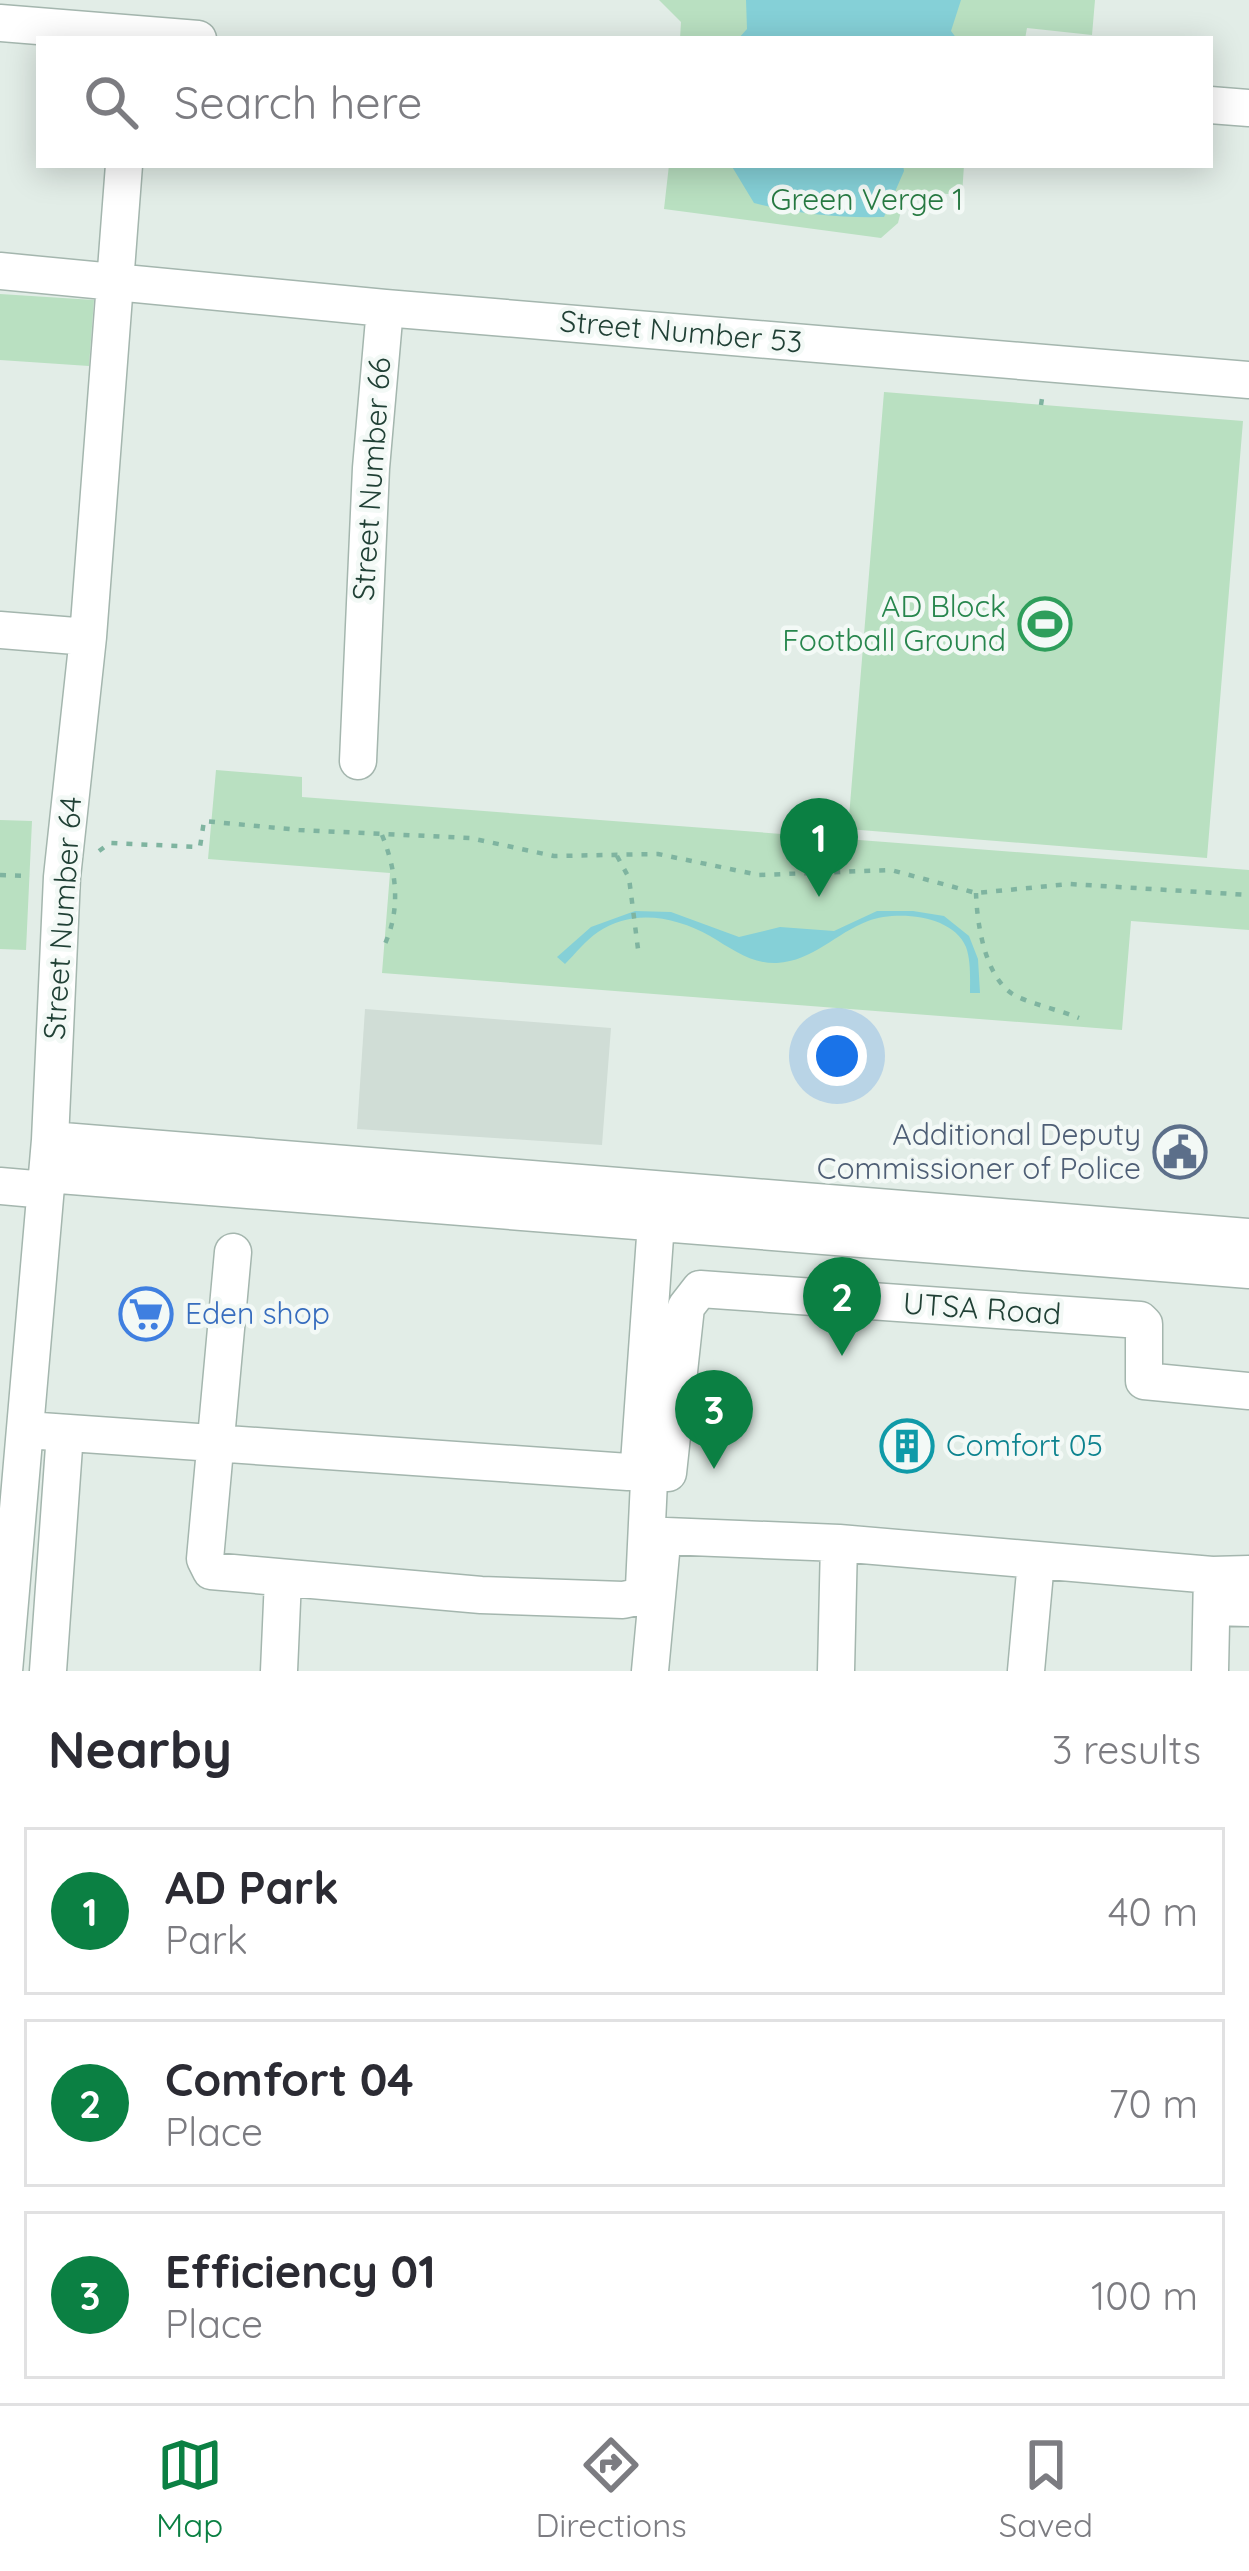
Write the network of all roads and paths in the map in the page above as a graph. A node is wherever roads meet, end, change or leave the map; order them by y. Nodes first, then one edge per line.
1 (0, 23) edge
2 (136, 24) edge
3 (186, 36) edge
4 (1213, 105) edge
5 (1249, 108) edge
6 (124, 168) edge
7 (0, 271) edge
8 (113, 280) junction
9 (385, 308) junction
10 (1249, 380) edge
11 (0, 630) edge
12 (88, 637) junction
13 (358, 761) dead end
14 (382, 835) junction
15 (616, 854) junction
16 (62, 878) junction
17 (976, 893) junction
18 (1249, 895) edge
19 (384, 946) dead end
20 (638, 949) dead end
21 (1079, 1018) dead end
22 (48, 1168) junction
23 (0, 1186) edge
24 (656, 1223) junction
25 (1249, 1237) edge
26 (232, 1252) dead end
27 (1249, 1270) edge
28 (1249, 1391) edge
29 (65, 1433) junction
30 (17, 1440) edge
31 (214, 1443) junction
32 (653, 1468) junction
33 (839, 1544) junction
34 (1036, 1561) junction
35 (1249, 1574) edge
36 (283, 1579) junction
37 (1212, 1591) junction
38 (1249, 1608) edge
39 (4, 1617) edge
40 (4, 1671) edge
41 (48, 1671) edge
42 (279, 1671) edge
43 (650, 1671) edge
44 (836, 1671) edge
45 (1026, 1671) edge
46 (1210, 1671) edge

1 - 2 street
2 - 3 street
4 - 5 street
6 - 8 street, Street Number 64
7 - 8 street, Street Number 53
8 - 9 street, Street Number 53
8 - 12 street, Street Number 64
9 - 10 street, Street Number 53
9 - 13 street, Street Number 66
11 - 12 street
12 - 16 street, Street Number 64
14 - 15 path
14 - 16 path
14 - 19 path
15 - 17 path
15 - 20 path
16 - 22 street, Street Number 64
17 - 18 path
17 - 21 path
22 - 23 street
22 - 24 street
22 - 25 street
22 - 30 street, Street Number 64
24 - 27 street
24 - 32 street
26 - 31 street
28 - 32 street, UTSA Road
29 - 30 street
29 - 31 street
29 - 41 street
30 - 39 street, Street Number 64
31 - 32 street
31 - 36 street
32 - 36 street
33 - 34 street
33 - 43 street
33 - 44 street
34 - 37 street
34 - 45 street
35 - 37 street
36 - 42 street
37 - 38 street
37 - 46 street
39 - 40 street, Street Number 64

